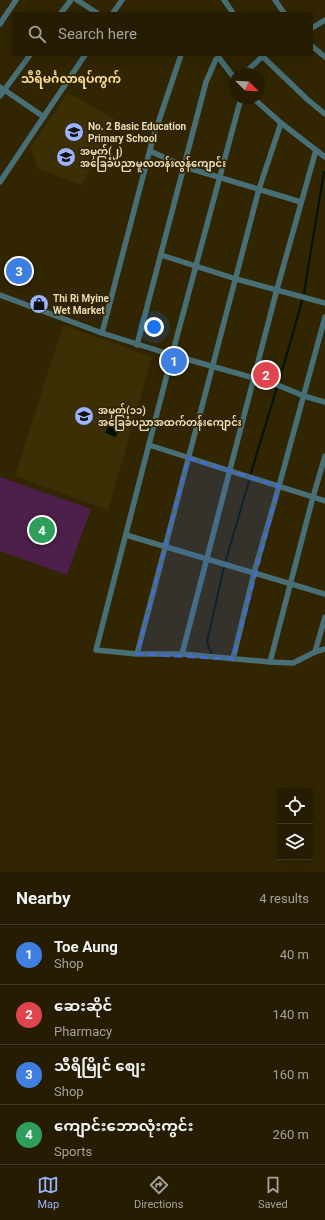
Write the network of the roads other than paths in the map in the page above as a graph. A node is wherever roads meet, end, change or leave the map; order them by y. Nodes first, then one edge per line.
1 (16, 0) edge
2 (71, 0) edge
3 (77, 0) edge
4 (122, 0) edge
5 (224, 0) edge
6 (275, 0) edge
7 (62, 12) edge
8 (95, 12) edge
9 (114, 12) edge
10 (232, 12) edge
11 (283, 12) edge
12 (325, 20) edge
13 (0, 24) edge
14 (313, 27) edge
15 (313, 47) edge
16 (29, 56) edge
17 (84, 56) edge
18 (181, 56) edge
19 (262, 56) edge
20 (264, 56) edge
21 (325, 57) edge
22 (250, 68) edge
23 (229, 70) edge
24 (2, 89) edge
25 (0, 96) edge
26 (240, 104) edge
27 (259, 104) edge
28 (325, 114) edge
29 (44, 117) junction
30 (281, 124) junction
31 (316, 150) junction
32 (150, 151) junction
33 (325, 157) edge
34 (185, 167) junction
35 (220, 177) junction
36 (0, 182) edge
37 (259, 189) junction
38 (300, 202) junction
39 (161, 255) junction
40 (196, 266) junction
41 (236, 279) junction
42 (277, 289) junction
43 (0, 295) edge
44 (325, 303) edge
45 (325, 317) edge
46 (102, 333) junction
47 (138, 345) junction
48 (172, 355) junction
49 (213, 367) junction
50 (254, 379) junction
51 (304, 396) junction
52 (325, 402) edge
53 (149, 445) junction
54 (325, 456) edge
55 (188, 458) junction
56 (230, 472) junction
57 (279, 486) junction
58 (313, 497) junction
59 (325, 501) edge
60 (126, 534) junction
61 (165, 546) junction
62 (207, 559) junction
63 (254, 573) junction
64 (290, 583) junction
65 (325, 594) edge
66 (325, 617) edge
67 (325, 649) edge
68 (315, 652) junction
69 (136, 654) junction
70 (182, 654) junction
71 (234, 659) junction
72 (270, 662) junction

1 - 13 street
2 - 7 street
3 - 8 street
4 - 9 street
5 - 10 street
6 - 11 street
12 - 14 street
15 - 21 street
16 - 24 street
17 - 29 street
18 - 32 street
19 - 22 street
20 - 28 street
23 - 34 street
24 - 25 street
24 - 29 street
26 - 35 street
27 - 30 street
29 - 36 street
30 - 31 street
30 - 37 street
31 - 33 street
31 - 38 street
32 - 34 street
32 - 46 street
34 - 35 street
34 - 39 street
35 - 37 street
35 - 40 street
37 - 38 street
37 - 41 street
38 - 42 street
39 - 40 street
39 - 47 street
40 - 41 street
40 - 48 street
41 - 42 street
41 - 49 street
42 - 44 street
42 - 50 street
43 - 46 street
45 - 51 street
46 - 47 street
47 - 48 street
48 - 49 street
48 - 53 street
49 - 50 street
49 - 55 street
50 - 51 street
50 - 56 street
51 - 52 street
51 - 57 street
53 - 55 street
53 - 60 street
54 - 58 street
55 - 56 street
55 - 61 street
56 - 57 street
56 - 62 street
57 - 58 street
57 - 63 street
58 - 59 street
58 - 64 street
60 - 61 street
60 - 69 street
61 - 62 street
61 - 69 street
62 - 63 street
62 - 70 street
63 - 64 street
63 - 71 street
64 - 65 street
64 - 72 street
66 - 68 street
67 - 68 street
68 - 72 street
69 - 70 street
70 - 71 street
71 - 72 street

